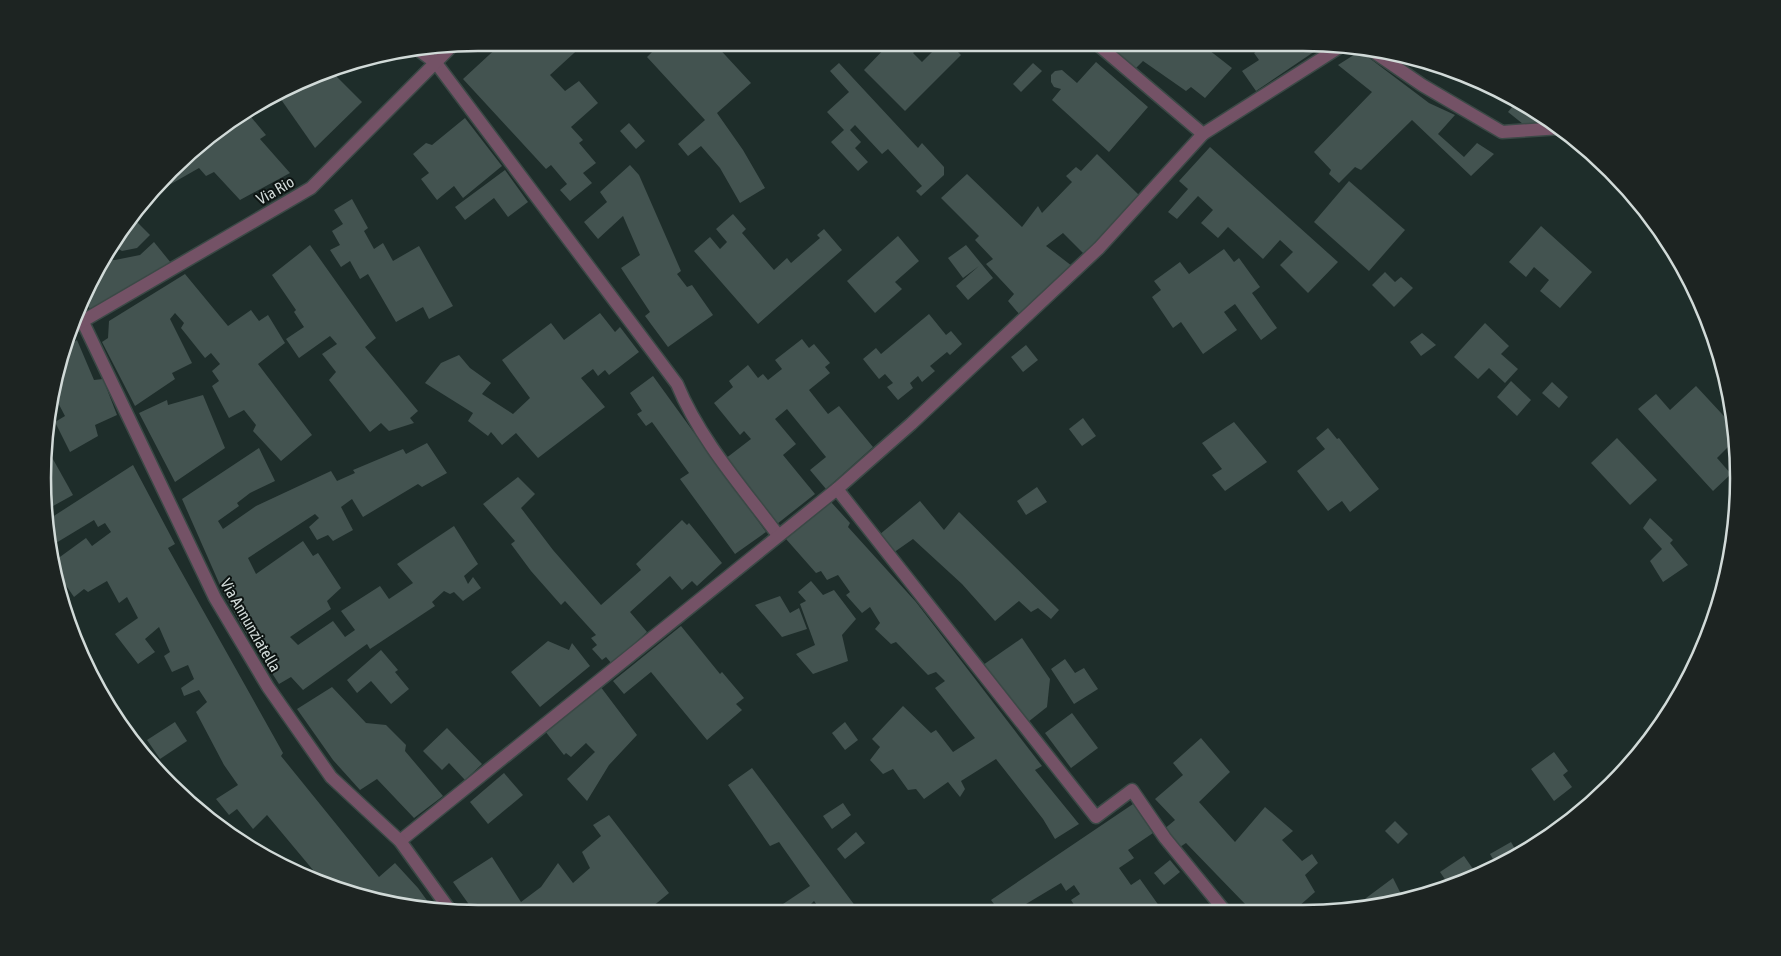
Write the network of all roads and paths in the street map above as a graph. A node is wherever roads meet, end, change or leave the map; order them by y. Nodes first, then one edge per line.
1 (1105, 51) edge
2 (447, 52) edge
3 (1332, 52) edge
4 (424, 55) edge
5 (1384, 59) edge
6 (436, 64) junction
7 (1548, 129) edge
8 (1203, 134) junction
9 (83, 318) edge
10 (81, 324) edge
11 (837, 489) junction
12 (778, 535) junction
13 (400, 841) junction
14 (445, 903) edge
15 (1220, 905) edge

1 - 8 street
2 - 6 street, Via Rio
3 - 8 street
4 - 6 street
5 - 7 street
6 - 9 street, Via Rio
6 - 12 street
8 - 11 street
10 - 13 street, Via Annunziatella
11 - 12 street
11 - 15 street
12 - 13 street
13 - 14 street, Via Annunziatella

